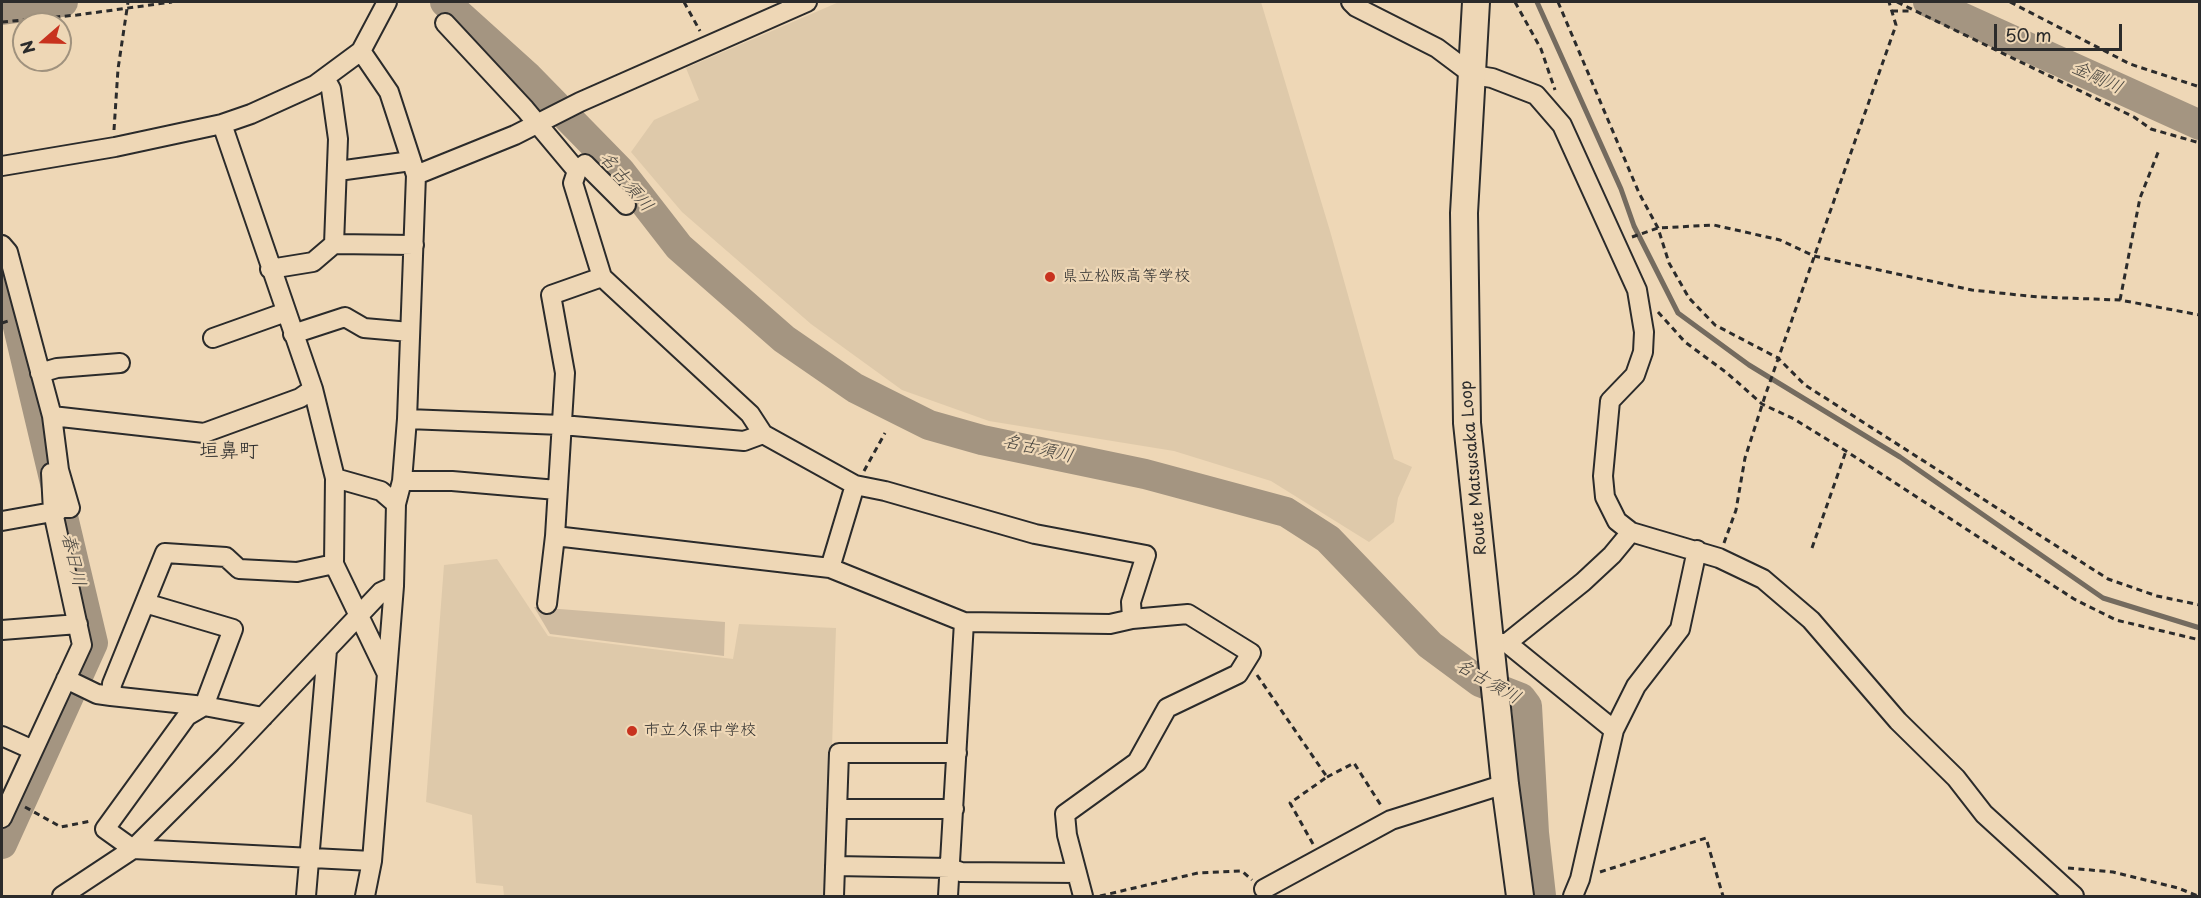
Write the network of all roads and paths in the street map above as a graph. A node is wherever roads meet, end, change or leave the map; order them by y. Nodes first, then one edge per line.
1 (172, 2) edge
2 (387, 2) edge
3 (684, 2) edge
4 (807, 2) edge
5 (1352, 2) edge
6 (1476, 2) edge
7 (1515, 2) edge
8 (1558, 2) edge
9 (1889, 2) edge
10 (1897, 2) edge
11 (2010, 2) edge
12 (128, 5) edge
13 (1912, 11) junction
14 (1892, 12) junction
15 (2, 22) edge
16 (445, 23) dead end
17 (708, 46) junction
18 (361, 51) junction
19 (1473, 75) junction
20 (325, 78) junction
21 (2199, 87) edge
22 (222, 124) junction
23 (536, 125) junction
24 (1562, 125) junction
25 (2199, 143) edge
26 (115, 147) junction
27 (2159, 150) dead end
28 (2, 166) edge
29 (413, 168) junction
30 (338, 171) junction
31 (577, 171) junction
32 (627, 205) dead end
33 (1658, 228) junction
34 (334, 244) junction
35 (1615, 244) junction
36 (2, 245) edge
37 (414, 245) junction
38 (1814, 256) junction
39 (270, 269) junction
40 (602, 277) junction
41 (1637, 290) junction
42 (2120, 300) junction
43 (286, 312) junction
44 (2199, 315) edge
45 (410, 332) junction
46 (293, 334) junction
47 (213, 338) dead end
48 (1778, 358) junction
49 (120, 363) dead end
50 (40, 373) junction
51 (313, 389) junction
52 (1762, 404) junction
53 (52, 416) junction
54 (407, 419) junction
55 (561, 425) junction
56 (885, 433) dead end
57 (763, 434) junction
58 (1846, 451) junction
59 (51, 473) dead end
60 (335, 478) junction
61 (402, 481) junction
62 (855, 485) junction
63 (557, 490) junction
64 (396, 504) junction
65 (59, 510) junction
66 (2, 521) edge
67 (1631, 532) junction
68 (555, 536) junction
69 (1812, 548) dead end
70 (1697, 550) junction
71 (1719, 558) junction
72 (334, 564) junction
73 (830, 568) junction
74 (394, 586) junction
75 (145, 603) junction
76 (547, 604) dead end
77 (2199, 605) edge
78 (359, 617) junction
79 (1132, 620) junction
80 (964, 622) junction
81 (78, 624) junction
82 (2, 630) edge
83 (2199, 640) edge
84 (1496, 648) junction
85 (327, 650) junction
86 (1239, 674) junction
87 (387, 675) junction
88 (66, 680) junction
89 (111, 696) junction
90 (204, 706) junction
91 (263, 717) junction
92 (1614, 730) junction
93 (2, 736) edge
94 (33, 750) junction
95 (957, 753) junction
96 (1326, 777) junction
97 (1505, 784) junction
98 (10, 799) junction
99 (837, 809) junction
100 (954, 809) junction
101 (2, 818) edge
102 (1391, 820) junction
103 (105, 829) junction
104 (133, 849) junction
105 (311, 858) junction
106 (1321, 858) junction
107 (372, 861) junction
108 (834, 866) junction
109 (950, 867) junction
110 (2048, 870) junction
111 (1077, 873) junction
112 (1580, 879) junction
113 (1264, 889) joint
114 (62, 897) edge
115 (306, 897) edge
116 (365, 897) edge
117 (834, 897) edge
118 (948, 897) edge
119 (1083, 897) edge
120 (1098, 897) edge
121 (1520, 897) edge
122 (1573, 897) edge
123 (1724, 897) edge
124 (2074, 897) edge
125 (2198, 897) edge

1 - 12 path
2 - 18 street
3 - 17 path
4 - 17 street
5 - 19 street
6 - 19 main road, Route Matsusaka Loop
7 - 24 path
8 - 33 path
9 - 14 path
10 - 13 path
11 - 21 path
12 - 15 path
12 - 26 path
13 - 14 path
13 - 25 path
14 - 38 path
16 - 23 street
17 - 23 street
18 - 20 street
18 - 29 street
19 - 24 street
19 - 84 main road, Route Matsusaka Loop
20 - 22 street
20 - 30 street
22 - 26 street
22 - 39 street
23 - 29 street
23 - 31 street
24 - 35 street
26 - 28 street
27 - 42 path
29 - 30 street
29 - 37 street
30 - 34 street
31 - 32 street
31 - 40 street
33 - 35 path
33 - 38 path
33 - 48 path
34 - 37 street
34 - 39 street
35 - 41 street
36 - 50 street
37 - 45 street
38 - 42 path
38 - 48 path
39 - 43 street
40 - 55 street
40 - 57 street
41 - 52 path
41 - 67 street
42 - 44 path
43 - 46 street
43 - 47 street
45 - 46 street
45 - 54 street
46 - 51 street
48 - 52 path
48 - 77 path
49 - 50 street
50 - 53 street
51 - 53 street
51 - 60 street
52 - 58 path
52 - 71 path
53 - 65 street
54 - 55 street
54 - 61 street
55 - 57 street
55 - 63 street
56 - 62 path
57 - 62 street
58 - 69 path
58 - 83 path
59 - 65 street
60 - 64 street
60 - 72 street
61 - 63 street
61 - 64 street
62 - 73 street
62 - 79 street
63 - 68 street
64 - 74 street
65 - 66 street
65 - 81 street
67 - 70 street
67 - 84 street
68 - 73 street
68 - 76 street
70 - 71 street
70 - 92 street
71 - 110 street
72 - 75 street
72 - 78 street
73 - 80 street
74 - 78 street
74 - 87 street
75 - 89 street
75 - 90 street
78 - 85 street
78 - 87 street
79 - 80 street
79 - 86 street
80 - 95 street
81 - 82 street
81 - 88 street
84 - 92 street
84 - 97 main road, Route Matsusaka Loop
85 - 91 street
85 - 105 street
86 - 96 path
86 - 111 street
87 - 107 street
88 - 89 street
88 - 94 street
89 - 90 street
90 - 91 street
90 - 103 street
91 - 104 street
92 - 112 street
93 - 94 street
94 - 98 street
95 - 99 street
95 - 100 street
96 - 102 path
96 - 106 path
97 - 102 street
97 - 121 main road, Route Matsusaka Loop
98 - 101 street
98 - 103 path
99 - 100 street
99 - 108 street
100 - 109 street
102 - 106 street
103 - 104 street
104 - 105 street
104 - 114 street
105 - 107 street
105 - 115 street
106 - 113 street
107 - 116 street
108 - 109 street
108 - 117 street
109 - 111 street
109 - 118 street
110 - 124 street
110 - 125 path
111 - 119 street
112 - 122 street
112 - 123 path
113 - 120 path

